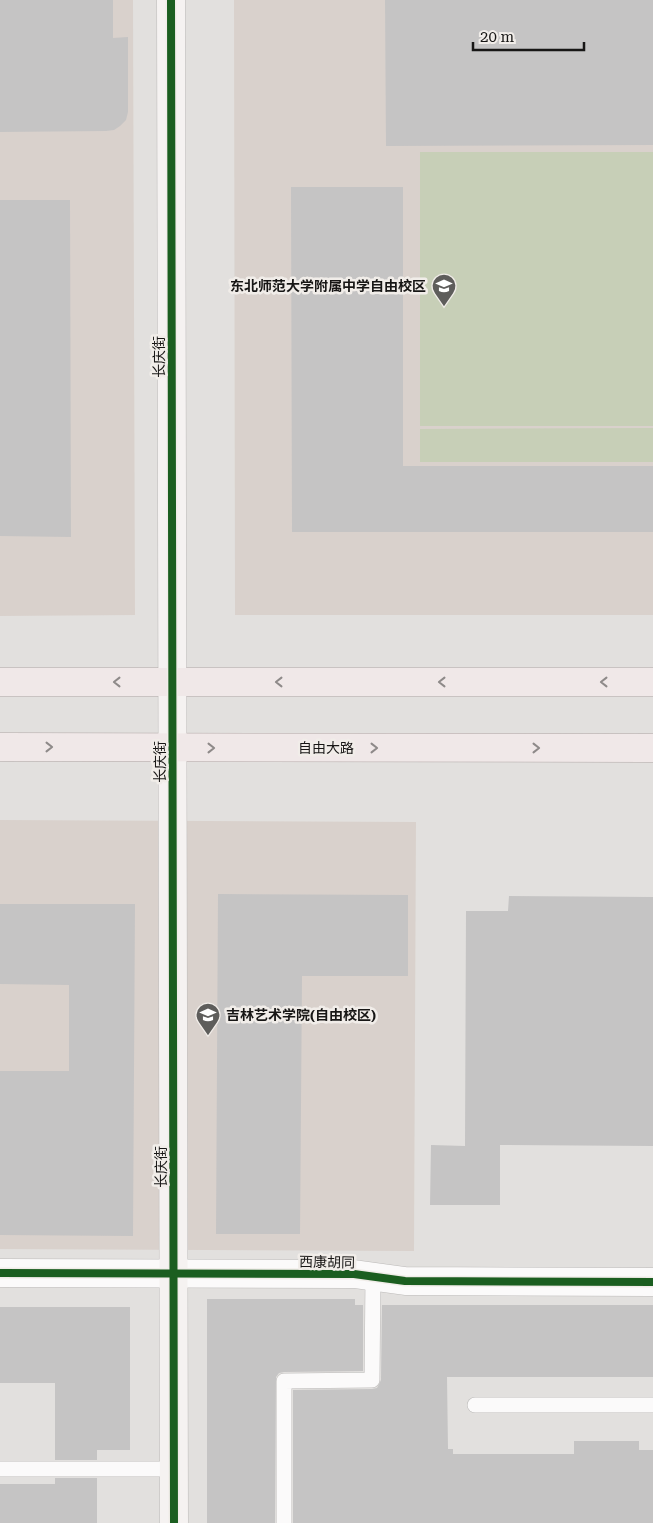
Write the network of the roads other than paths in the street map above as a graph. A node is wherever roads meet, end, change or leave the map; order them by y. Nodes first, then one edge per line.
1 (171, 0) edge
2 (0, 682) edge
3 (172, 682) junction
4 (653, 682) edge
5 (0, 747) edge
6 (172, 748) junction
7 (653, 748) edge
8 (0, 1273) edge
9 (174, 1274) junction
10 (372, 1276) junction
11 (653, 1282) edge
12 (475, 1405) dead end
13 (653, 1405) edge
14 (0, 1469) edge
15 (174, 1469) junction
16 (174, 1523) edge
17 (284, 1523) edge

1 - 3 street, 长庆街
3 -> 2 main road
4 -> 3 main road
3 - 6 street, 长庆街
5 -> 6 main road, 自由大路
6 -> 7 main road, 自由大路
6 - 9 street, 长庆街
8 - 9 street, 西康胡同
9 - 10 street, 西康胡同
9 - 15 street, 长庆街
10 - 11 street, 西康胡同
10 - 17 lane
12 - 13 lane
14 - 15 lane
15 - 16 street, 长庆街

